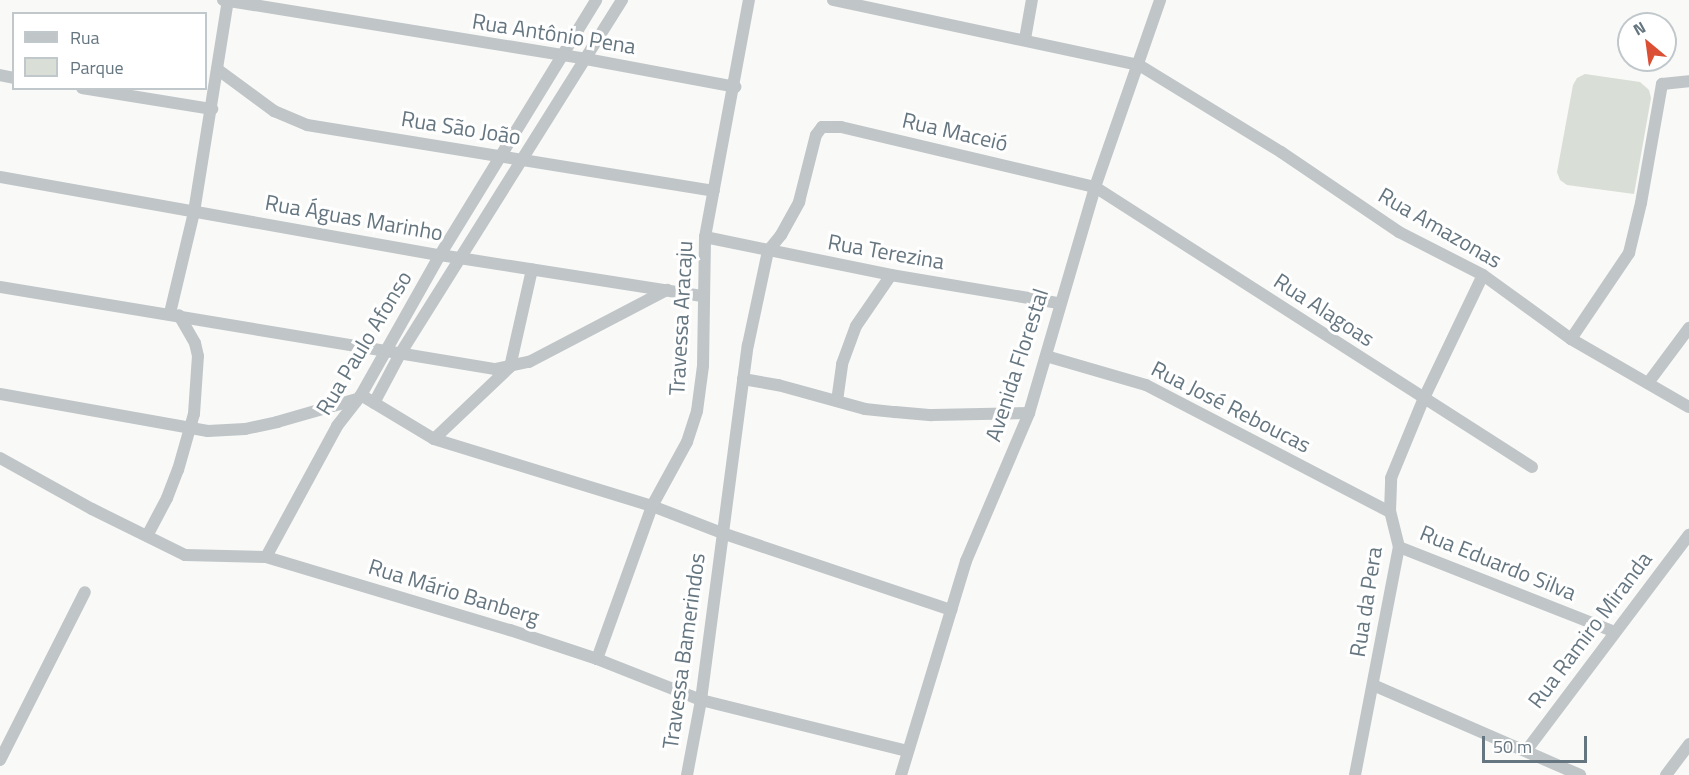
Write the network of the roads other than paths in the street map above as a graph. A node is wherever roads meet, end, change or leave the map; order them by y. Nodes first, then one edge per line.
1 (223, 0) edge
2 (228, 0) edge
3 (596, 0) edge
4 (621, 0) edge
5 (749, 0) edge
6 (833, 0) edge
7 (1032, 0) edge
8 (1160, 0) edge
9 (1025, 39) junction
10 (562, 56) junction
11 (586, 59) junction
12 (1139, 65) junction
13 (217, 69) junction
14 (1689, 81) edge
15 (735, 87) junction
16 (94, 90) edge
17 (212, 109) junction
18 (503, 156) junction
19 (524, 159) junction
20 (0, 177) edge
21 (1095, 187) junction
22 (714, 191) junction
23 (194, 212) junction
24 (705, 237) junction
25 (768, 251) junction
26 (440, 255) junction
27 (460, 258) junction
28 (532, 269) junction
29 (891, 275) junction
30 (1483, 275) junction
31 (0, 287) edge
32 (667, 290) junction
33 (702, 296) junction
34 (1059, 303) junction
35 (174, 314) junction
36 (1689, 328) edge
37 (1571, 339) junction
38 (385, 350) junction
39 (400, 354) junction
40 (1046, 356) junction
41 (510, 367) junction
42 (743, 379) junction
43 (1648, 383) junction
44 (0, 394) edge
45 (359, 397) junction
46 (1424, 398) junction
47 (837, 401) junction
48 (374, 403) junction
49 (1689, 407) edge
50 (1029, 413) junction
51 (192, 428) junction
52 (434, 439) junction
53 (0, 458) edge
54 (1532, 467) dead end
55 (652, 506) junction
56 (1390, 512) junction
57 (722, 533) junction
58 (1689, 535) edge
59 (147, 536) junction
60 (1399, 547) junction
61 (266, 557) junction
62 (85, 592) dead end
63 (951, 610) junction
64 (1615, 632) junction
65 (597, 659) junction
66 (1373, 685) junction
67 (701, 700) junction
68 (1689, 744) edge
69 (1526, 751) junction
70 (907, 752) junction
71 (0, 760) edge
72 (687, 775) edge
73 (901, 775) edge
74 (1355, 775) edge
75 (1580, 775) edge
76 (1666, 775) edge

1 - 2 street, Rua Antônio Pena
2 - 10 street, Rua Antônio Pena
2 - 13 street
3 - 10 street, Rua Paulo Afonso
4 - 11 street, Rua Paulo Afonso
5 - 15 street, Travessa Aracaju
6 - 9 street, Rua Amazonas
7 - 9 street
8 - 12 street, Avenida Florestal
9 - 12 street, Rua Amazonas
10 - 11 street, Rua Antônio Pena
10 - 18 street, Rua Paulo Afonso
11 - 15 street, Rua Antônio Pena
11 - 19 street, Rua Paulo Afonso
12 - 21 street, Avenida Florestal
12 - 30 street, Rua Amazonas
13 - 17 street
13 - 18 street, Rua São João
14 - 37 street
15 - 22 street, Travessa Aracaju
16 - 17 street
17 - 23 street
18 - 19 street, Rua São João
18 - 26 street, Rua Paulo Afonso
19 - 22 street, Rua São João
19 - 27 street, Rua Paulo Afonso
20 - 23 street, Rua Águas Marinho
21 - 25 street, Rua Maceió
21 - 34 street, Avenida Florestal
21 - 46 street, Rua Alagoas
22 - 24 street, Travessa Aracaju
23 - 26 street, Rua Águas Marinho
23 - 35 street
24 - 25 street, Rua Terezina
24 - 33 street, Travessa Aracaju
25 - 29 street, Rua Terezina
25 - 42 street, Travessa Bamerindos
26 - 27 street, Rua Águas Marinho
26 - 38 street, Rua Paulo Afonso
27 - 28 street, Rua Águas Marinho
27 - 39 street, Rua Paulo Afonso
28 - 32 street, Rua Águas Marinho
28 - 41 street
29 - 34 street, Rua Terezina
29 - 47 street
30 - 37 street, Rua Amazonas
30 - 46 street, Rua da Pera
31 - 35 street
32 - 33 street, Rua Águas Marinho
32 - 41 street
33 - 55 street, Travessa Aracaju
34 - 40 street, Avenida Florestal
35 - 38 street
35 - 51 street
36 - 43 street
37 - 43 street, Rua Amazonas
38 - 39 street
38 - 45 street, Rua Paulo Afonso
39 - 41 street
39 - 48 street, Rua Paulo Afonso
40 - 50 street, Avenida Florestal
40 - 56 street, Rua José Reboucas
41 - 52 street
42 - 47 street
42 - 57 street, Travessa Bamerindos
43 - 49 street, Rua Amazonas
44 - 51 street
45 - 48 street
45 - 51 street
45 - 61 street, Rua Paulo Afonso
46 - 54 street, Rua Alagoas
46 - 56 street, Rua da Pera
47 - 50 street
48 - 52 street
50 - 63 street, Avenida Florestal
51 - 59 street
52 - 55 street
53 - 59 street, Rua Mário Banberg
55 - 57 street
55 - 65 street, Travessa Aracaju
56 - 60 street, Rua da Pera
57 - 63 street
57 - 67 street, Travessa Bamerindos
58 - 64 street, Rua Ramiro Miranda
59 - 61 street, Rua Mário Banberg
60 - 64 street, Rua Eduardo Silva
60 - 66 street, Rua da Pera
61 - 65 street, Rua Mário Banberg
62 - 71 street
63 - 70 street, Avenida Florestal
64 - 69 street, Rua Ramiro Miranda
65 - 67 street, Rua Mário Banberg
66 - 69 street
66 - 74 street, Rua da Pera
67 - 70 street, Rua Mário Banberg
67 - 72 street, Travessa Bamerindos
68 - 76 street
69 - 75 street
70 - 73 street, Avenida Florestal

